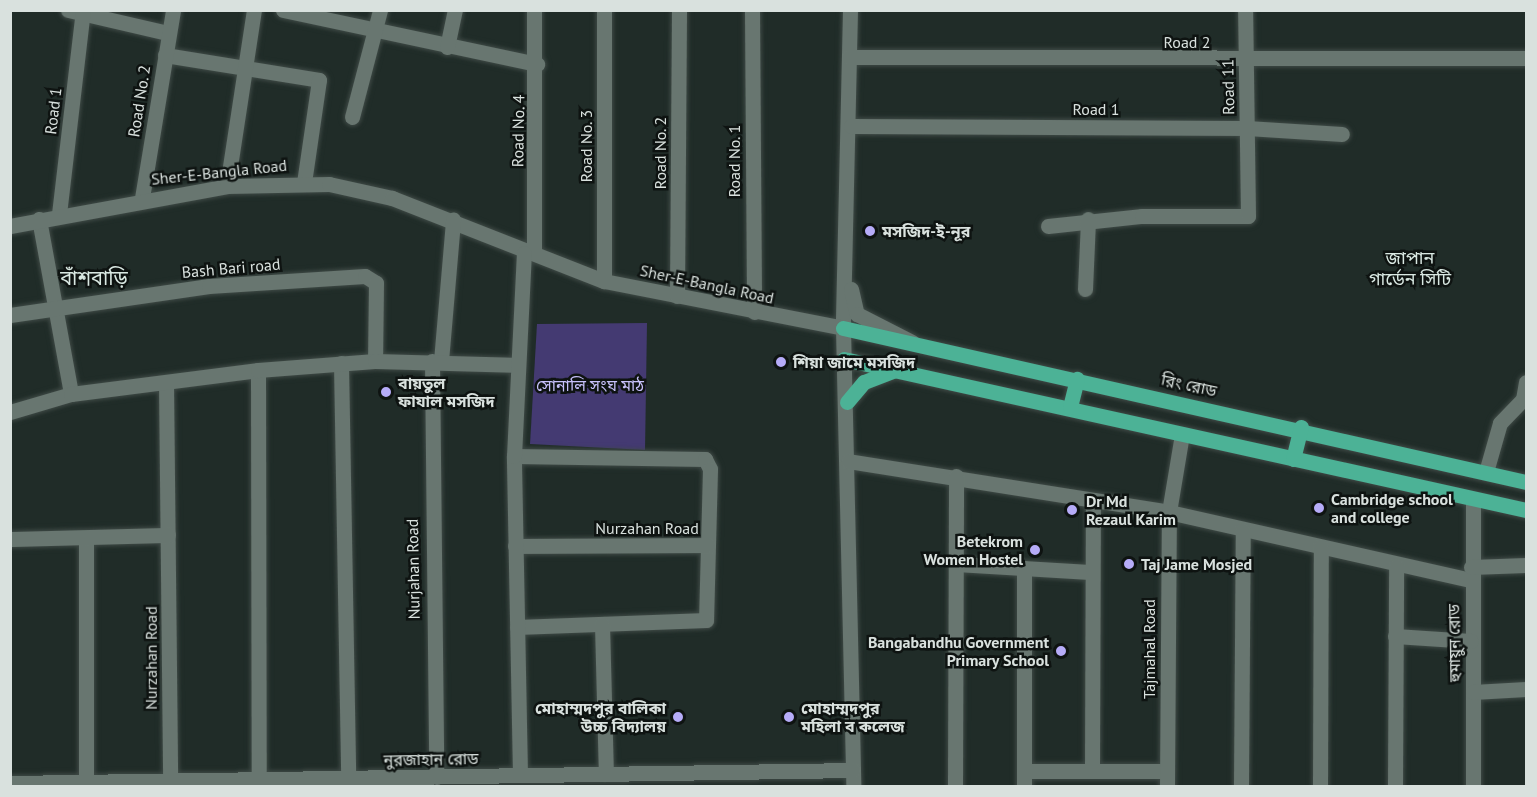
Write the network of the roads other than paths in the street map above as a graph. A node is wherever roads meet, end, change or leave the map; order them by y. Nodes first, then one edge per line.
1 (173, 10) edge
2 (254, 10) edge
3 (380, 10) edge
4 (455, 10) edge
5 (534, 10) edge
6 (604, 10) edge
7 (679, 10) edge
8 (752, 10) edge
9 (850, 10) edge
10 (1245, 10) edge
11 (78, 11) edge
12 (287, 11) edge
13 (168, 33) junction
14 (375, 34) junction
15 (447, 47) junction
16 (165, 55) junction
17 (849, 57) junction
18 (1527, 58) edge
19 (1246, 60) junction
20 (537, 64) junction
21 (245, 69) junction
22 (352, 117) dead end
23 (851, 126) junction
24 (1247, 128) junction
25 (1342, 134) dead end
26 (304, 183) junction
27 (227, 186) junction
28 (142, 198) junction
29 (59, 214) junction
30 (39, 219) junction
31 (1088, 219) junction
32 (453, 220) junction
33 (10, 225) edge
34 (1048, 226) dead end
35 (845, 242) junction
36 (529, 253) junction
37 (603, 281) junction
38 (1085, 289) dead end
39 (677, 296) junction
40 (52, 307) junction
41 (754, 312) junction
42 (10, 315) edge
43 (843, 328) junction
44 (912, 342) junction
45 (844, 359) junction
46 (375, 361) junction
47 (436, 361) junction
48 (341, 363) junction
49 (515, 364) junction
50 (900, 368) junction
51 (258, 370) junction
52 (1077, 378) junction
53 (166, 382) junction
54 (1527, 382) edge
55 (71, 394) junction
56 (847, 402) junction
57 (1070, 407) junction
58 (10, 412) edge
59 (1301, 428) junction
60 (1182, 434) junction
61 (513, 456) junction
62 (1293, 459) junction
63 (848, 461) junction
64 (1486, 472) junction
65 (956, 476) junction
66 (1527, 482) edge
67 (1473, 499) junction
68 (1093, 500) junction
69 (1527, 510) edge
70 (1168, 512) junction
71 (1243, 530) junction
72 (168, 535) junction
73 (86, 538) junction
74 (10, 539) edge
75 (708, 545) junction
76 (515, 546) junction
77 (1321, 547) junction
78 (956, 564) junction
79 (1527, 565) edge
80 (1396, 566) junction
81 (1024, 568) junction
82 (1090, 572) junction
83 (1471, 573) junction
84 (602, 624) junction
85 (517, 627) junction
86 (1395, 636) junction
87 (1471, 641) junction
88 (1527, 689) edge
89 (1473, 692) junction
90 (853, 770) junction
91 (1092, 770) junction
92 (1024, 771) junction
93 (606, 774) junction
94 (520, 775) junction
95 (436, 777) junction
96 (259, 779) junction
97 (763, 779) edge
98 (1167, 779) edge
99 (170, 781) junction
100 (339, 781) edge
101 (549, 781) edge
102 (86, 782) junction
103 (10, 783) edge
104 (119, 784) edge
105 (853, 786) edge
106 (955, 786) edge
107 (1024, 786) edge
108 (1241, 786) edge
109 (1320, 786) edge
110 (1395, 786) edge
111 (1473, 786) edge

1 - 13 street, Road No. 2
2 - 21 street
3 - 14 street
4 - 15 street
5 - 20 street, Road No. 4
6 - 37 street, Road No. 3
7 - 39 street, Road No. 2
8 - 41 street, Road No. 1
9 - 17 street
10 - 19 street, Road 11
11 - 13 street, Road 1
11 - 29 street, Road 1
12 - 14 street
13 - 16 street, Road No. 2
14 - 15 street
14 - 22 street
15 - 20 street
16 - 21 street
16 - 28 street, Road No. 2
17 - 19 street, Road 2
17 - 23 street
18 - 19 street, Road 2
19 - 24 street, Road 11
20 - 36 street, Road No. 4
21 - 26 street
21 - 27 street
23 - 24 street, Road 1
23 - 35 street
24 - 25 street, Road 1
24 - 31 street, Road 11
26 - 27 street, Sher-E-Bangla Road
26 - 32 street, Sher-E-Bangla Road
27 - 28 street, Sher-E-Bangla Road
28 - 29 street, Sher-E-Bangla Road
29 - 30 street, Sher-E-Bangla Road
30 - 33 street, Sher-E-Bangla Road
30 - 40 street
31 - 34 street
31 - 38 street
32 - 36 street, Sher-E-Bangla Road
32 - 47 street, Nurjahan Road
35 - 43 street
35 - 44 street
36 - 37 street, Sher-E-Bangla Road
36 - 49 street
37 - 39 street, Sher-E-Bangla Road
39 - 41 street, Sher-E-Bangla Road
40 - 42 street, Bash Bari road
40 - 46 street, Bash Bari road
40 - 55 street
41 - 43 street, Sher-E-Bangla Road
43 - 44 main road, রিং রোড
43 - 45 street
44 - 52 main road, রিং রোড
45 - 50 main road
45 - 56 street
46 - 47 street
46 - 48 street
47 - 49 street
47 - 95 street, Nurjahan Road
48 - 51 street
48 - 100 street
49 - 61 street
50 - 56 main road
50 - 57 main road
51 - 53 street
51 - 96 street
52 - 57 main road
52 - 59 main road, রিং রোড
53 - 55 street
53 - 72 street, Nurzahan Road
54 - 64 street
55 - 58 street
56 - 63 street
57 - 60 main road
59 - 62 main road
59 - 64 main road, রিং রোড
60 - 62 main road
60 - 70 street, Tajmahal Road
61 - 75 street
61 - 76 street
62 - 67 main road
63 - 65 street
63 - 90 street
64 - 66 main road, রিং রোড
65 - 68 street
65 - 78 street
67 - 69 main road
67 - 83 street, হুমায়ুন রোড
68 - 70 street
68 - 82 street
70 - 71 street
70 - 98 street, Tajmahal Road
71 - 77 street
71 - 108 street
72 - 73 street
72 - 99 street, Nurzahan Road
73 - 74 street
73 - 102 street
75 - 76 street, Nurzahan Road
75 - 84 street
76 - 85 street
77 - 80 street
77 - 109 street
78 - 81 street
78 - 106 street
79 - 83 street
80 - 83 street
80 - 86 street
81 - 82 street
81 - 92 street
82 - 91 street
83 - 87 street, হুমায়ুন রোড
84 - 85 street
84 - 93 street
85 - 94 street
86 - 87 street
86 - 110 street
87 - 89 street, হুমায়ুন রোড
88 - 89 street
89 - 111 street, হুমায়ুন রোড
90 - 97 street, নুরজাহান রোড
90 - 105 street
91 - 92 street
91 - 98 street
92 - 107 street
93 - 97 street, নুরজাহান রোড
93 - 101 street, নুরজাহান রোড
94 - 95 street, নুরজাহান রোড
94 - 101 street, নুরজাহান রোড
95 - 100 street, নুরজাহান রোড
96 - 99 street, নুরজাহান রোড
96 - 100 street, নুরজাহান রোড
99 - 104 street, নুরজাহান রোড
102 - 103 street, নুরজাহান রোড
102 - 104 street, নুরজাহান রোড

